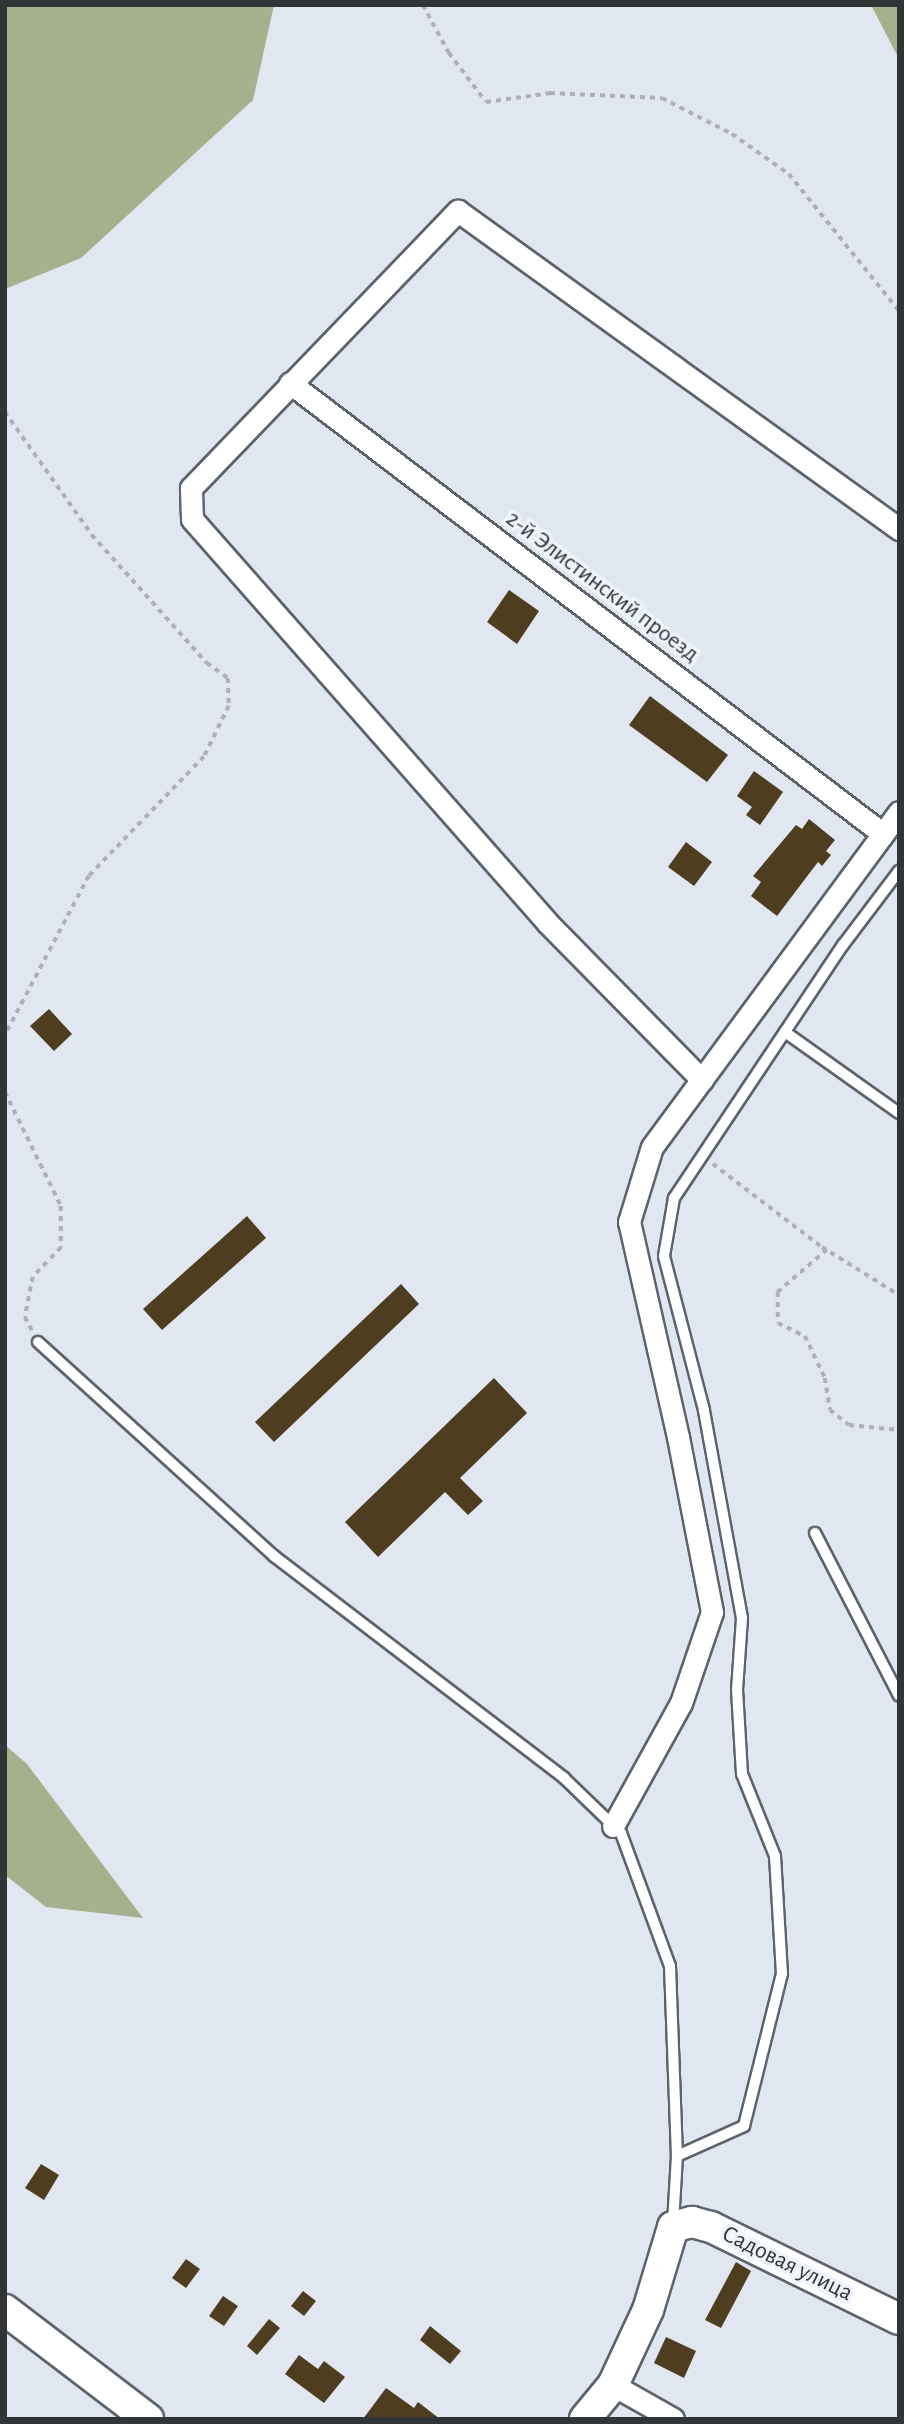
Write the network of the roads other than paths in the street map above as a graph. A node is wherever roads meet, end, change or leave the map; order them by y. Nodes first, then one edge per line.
1 (290, 383) junction
2 (899, 529) edge
3 (899, 812) edge
4 (883, 834) junction
5 (899, 871) edge
6 (785, 1032) junction
7 (702, 1080) junction
8 (899, 1112) edge
9 (38, 1342) road end
10 (815, 1533) dead end
11 (899, 1696) edge
12 (613, 1826) junction
13 (677, 2156) junction
14 (673, 2227) junction
15 (5, 2310) edge
16 (899, 2319) edge
17 (613, 2385) junction
18 (148, 2419) edge
19 (585, 2419) edge
20 (673, 2419) edge

1 - 2 street
1 - 4 street, 2-й Элистинский проезд
1 - 7 street
3 - 4 street
4 - 7 street
5 - 6 lane
6 - 8 lane
6 - 13 lane
7 - 12 street
9 - 12 lane
10 - 11 lane
12 - 13 lane
13 - 14 lane
14 - 16 street, Садовая улица
14 - 17 street
15 - 18 street
17 - 19 street
17 - 20 street

